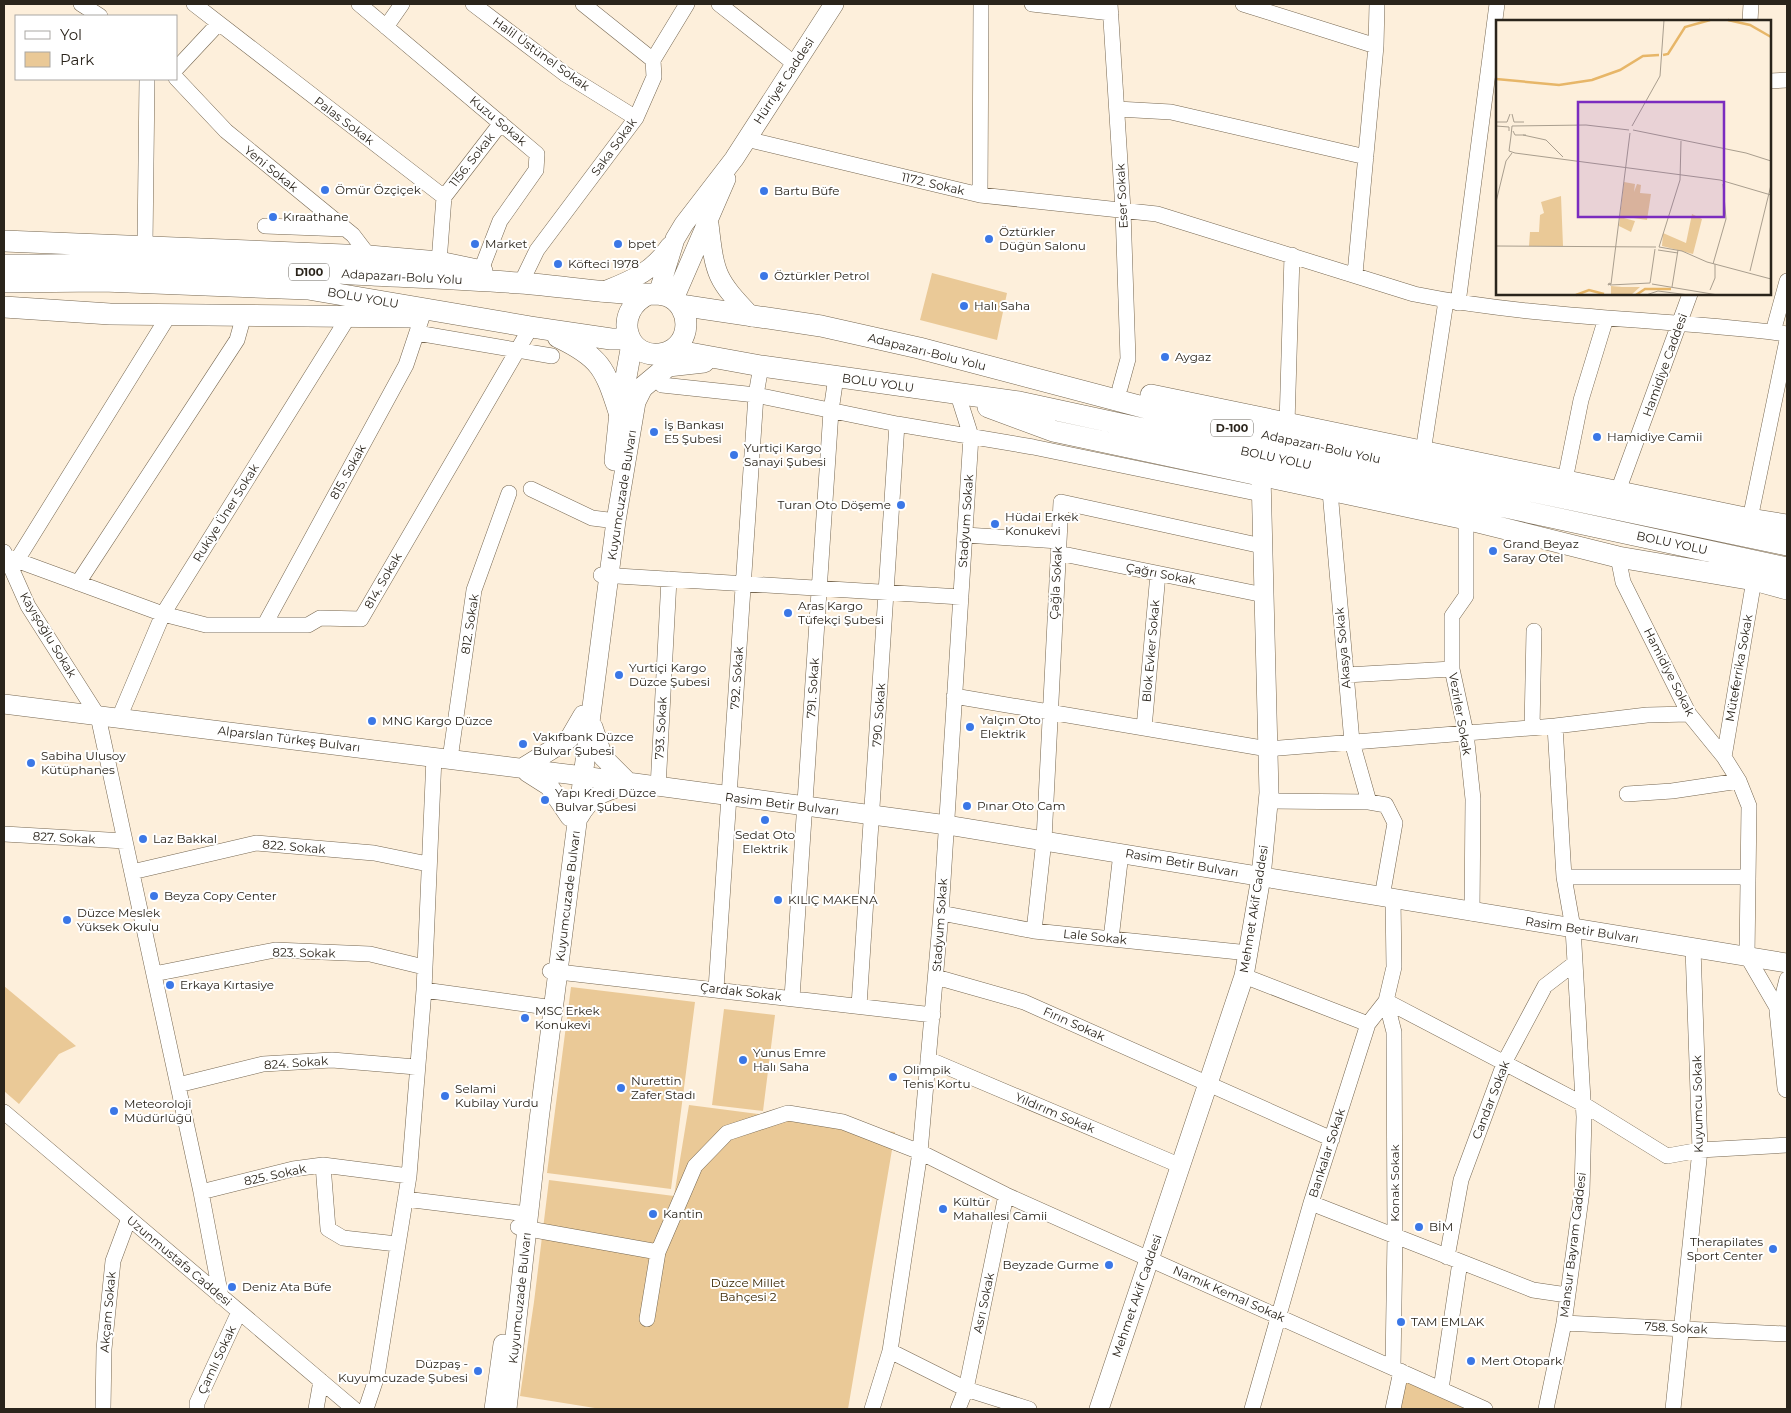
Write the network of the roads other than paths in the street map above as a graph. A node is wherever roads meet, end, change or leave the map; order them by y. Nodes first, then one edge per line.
1 (81, 4) edge
2 (194, 4) edge
3 (359, 4) edge
4 (402, 4) edge
5 (473, 4) edge
6 (583, 4) edge
7 (687, 4) edge
8 (719, 4) edge
9 (834, 4) edge
10 (981, 4) edge
11 (1032, 4) edge
12 (1243, 4) edge
13 (1377, 4) edge
14 (1497, 4) edge
15 (1751, 4) edge
16 (1110, 8) edge
17 (98, 15) edge
18 (1750, 20) edge
19 (218, 24) junction
20 (386, 27) junction
21 (1376, 46) junction
22 (653, 60) junction
23 (795, 64) junction
24 (178, 67) edge
25 (146, 80) edge
26 (178, 80) edge
27 (1787, 80) edge
28 (1771, 81) edge
29 (1117, 108) junction
30 (636, 118) junction
31 (501, 124) junction
32 (746, 139) junction
33 (1366, 157) junction
34 (734, 160) junction
35 (980, 195) junction
36 (444, 197) junction
37 (1124, 210) junction
38 (708, 222) junction
39 (684, 224) junction
40 (265, 226) dead end
41 (345, 229) junction
42 (4, 241) edge
43 (145, 245) junction
44 (1292, 254) junction
45 (370, 256) junction
46 (439, 262) junction
47 (4, 265) edge
48 (481, 270) junction
49 (1355, 274) junction
50 (1787, 281) edge
51 (4, 282) edge
52 (520, 283) junction
53 (602, 292) junction
54 (1690, 295) edge
55 (665, 298) junction
56 (1452, 302) junction
57 (4, 307) edge
58 (169, 315) junction
59 (244, 315) junction
60 (349, 316) junction
61 (473, 317) junction
62 (752, 317) junction
63 (1606, 318) junction
64 (1681, 324) junction
65 (420, 325) junction
66 (536, 328) junction
67 (1780, 333) edge
68 (1787, 340) edge
69 (631, 342) junction
70 (919, 348) junction
71 (518, 350) junction
72 (664, 352) junction
73 (552, 356) dead end
74 (721, 360) junction
75 (761, 366) junction
76 (836, 377) junction
77 (653, 385) junction
78 (1120, 388) junction
79 (756, 395) junction
80 (958, 395) junction
81 (831, 411) junction
82 (620, 412) junction
83 (897, 424) junction
84 (1287, 424) junction
85 (971, 436) junction
86 (1423, 452) junction
87 (1565, 480) junction
88 (1261, 485) junction
89 (531, 489) dead end
90 (1330, 491) junction
91 (1618, 491) junction
92 (509, 493) dead end
93 (1466, 519) junction
94 (612, 521) junction
95 (1787, 525) edge
96 (1744, 527) junction
97 (965, 535) junction
98 (1787, 538) edge
99 (1787, 545) edge
100 (1262, 546) junction
101 (1058, 547) junction
102 (8, 556) edge
103 (1618, 557) junction
104 (1747, 560) junction
105 (1787, 568) edge
106 (1787, 573) edge
107 (1158, 574) junction
108 (605, 575) junction
109 (668, 579) junction
110 (1754, 580) junction
111 (78, 583) junction
112 (743, 583) junction
113 (819, 588) junction
114 (1787, 589) edge
115 (887, 592) junction
116 (1264, 595) junction
117 (961, 597) junction
118 (163, 614) junction
119 (265, 624) junction
120 (1534, 632) dead end
121 (1452, 669) junction
122 (1346, 675) junction
123 (954, 696) junction
124 (4, 704) edge
125 (1050, 712) junction
126 (1689, 714) junction
127 (98, 716) junction
128 (119, 718) junction
129 (587, 719) junction
130 (1555, 726) junction
131 (1144, 728) junction
132 (1532, 728) junction
133 (1466, 734) junction
134 (1352, 742) junction
135 (1268, 749) junction
136 (1724, 756) junction
137 (442, 758) junction
138 (522, 768) junction
139 (580, 776) junction
140 (1739, 780) junction
141 (629, 783) junction
142 (658, 788) junction
143 (1627, 794) dead end
144 (729, 797) junction
145 (1268, 801) junction
146 (1369, 802) junction
147 (804, 807) junction
148 (873, 816) junction
149 (574, 819) junction
150 (947, 825) junction
151 (4, 834) edge
152 (1044, 840) junction
153 (125, 841) junction
154 (1121, 853) junction
155 (428, 864) junction
156 (132, 872) junction
157 (1261, 877) junction
158 (1564, 877) junction
159 (1747, 877) junction
160 (1387, 898) junction
161 (941, 913) junction
162 (1472, 913) junction
163 (1573, 928) junction
164 (1034, 931) junction
165 (1111, 939) junction
166 (1693, 948) junction
167 (1249, 953) junction
168 (1747, 956) junction
169 (1575, 963) junction
170 (1787, 963) edge
171 (424, 967) junction
172 (554, 972) junction
173 (154, 974) junction
174 (1244, 976) junction
175 (936, 977) junction
176 (1787, 979) edge
177 (716, 989) junction
178 (424, 990) junction
179 (792, 998) junction
180 (1386, 1001) junction
181 (859, 1006) junction
182 (550, 1007) junction
183 (1779, 1011) junction
184 (933, 1015) junction
185 (1368, 1024) junction
186 (928, 1059) junction
187 (1505, 1062) junction
188 (416, 1068) junction
189 (1208, 1083) junction
190 (178, 1085) junction
191 (1787, 1088) edge
192 (1583, 1104) junction
193 (4, 1112) edge
194 (1332, 1138) junction
195 (1787, 1145) edge
196 (1700, 1150) junction
197 (920, 1152) junction
198 (323, 1165) junction
199 (1181, 1166) junction
200 (409, 1176) junction
201 (201, 1192) junction
202 (1006, 1195) junction
203 (405, 1199) junction
204 (1311, 1203) junction
205 (129, 1218) junction
206 (521, 1223) junction
207 (1395, 1236) junction
208 (397, 1244) junction
209 (658, 1252) junction
210 (1150, 1258) junction
211 (1454, 1260) junction
212 (1568, 1295) junction
213 (221, 1297) junction
214 (239, 1312) junction
215 (1277, 1315) junction
216 (647, 1319) dead end
217 (1564, 1323) junction
218 (1680, 1328) junction
219 (1787, 1334) edge
220 (890, 1351) junction
221 (1397, 1369) junction
222 (320, 1380) junction
223 (966, 1389) junction
224 (1441, 1389) junction
225 (102, 1409) edge
226 (197, 1409) edge
227 (316, 1409) edge
228 (354, 1409) edge
229 (366, 1409) edge
230 (494, 1409) edge
231 (507, 1409) edge
232 (872, 1409) edge
233 (958, 1409) edge
234 (1029, 1409) edge
235 (1099, 1409) edge
236 (1252, 1409) edge
237 (1393, 1409) edge
238 (1485, 1409) edge
239 (1546, 1409) edge
240 (1673, 1409) edge

1 - 17 street
2 - 19 street, Palas Sokak
3 - 20 street, Kuzu Sokak
4 - 20 street
5 - 30 street, Halil Üstünel Sokak
6 - 22 street
7 - 22 street, Saka Sokak
8 - 23 street
9 - 23 main road, Hürriyet Caddesi
10 - 35 street
11 - 16 street
12 - 21 street
13 - 21 street
14 - 56 street
15 - 18 street
16 - 29 street, Eser Sokak
19 - 24 street
19 - 36 street, Palas Sokak
20 - 31 street, Kuzu Sokak
21 - 33 street
22 - 30 street, Saka Sokak
23 - 32 main road, Hürriyet Caddesi
25 - 43 street
26 - 41 street, Yeni Sokak
27 - 28 street
29 - 33 street
29 - 37 street, Eser Sokak
30 - 52 street, Saka Sokak
31 - 36 street, 1156. Sokak
31 - 48 street, Kuzu Sokak
32 - 34 main road, Hürriyet Caddesi
32 - 35 street, 1172. Sokak
33 - 49 street
34 - 38 main road, Hürriyet Caddesi
34 - 39 main road, Hürriyet Caddesi
35 - 37 street, 1172. Sokak
36 - 46 street
37 - 44 street, 1172. Sokak
37 - 78 street, Eser Sokak
38 - 55 main road, Hürriyet Caddesi
38 - 62 main road
39 - 53 main road
39 - 55 main road, Hürriyet Caddesi
40 - 41 street
41 - 45 street, Yeni Sokak
42 - 43 highway
43 - 45 highway
44 - 49 street, 1172. Sokak
44 - 84 street
45 - 46 highway
46 - 48 highway
47 - 52 highway, Adapazarı-Bolu Yolu / D100
48 - 52 highway
49 - 56 street, 1172. Sokak
50 - 67 street
51 - 61 highway, BOLU YOLU / D100
52 - 53 highway, Adapazarı-Bolu Yolu / D100
53 - 55 highway, Adapazarı-Bolu Yolu / D100
54 - 64 street, Hamidiye Caddesi
55 - 62 highway, Adapazarı-Bolu Yolu / D-100
55 - 69 highway
55 - 72 highway
56 - 63 street, 1172. Sokak
56 - 86 street
57 - 58 highway
58 - 59 highway
58 - 102 street
59 - 60 highway
59 - 111 street
60 - 65 highway
60 - 118 street, Rukiye Üner Sokak
61 - 65 highway
61 - 66 highway, BOLU YOLU / D100
62 - 70 highway, Adapazarı-Bolu Yolu / D-100
63 - 64 street, 1172. Sokak
63 - 87 street
64 - 67 street, 1172. Sokak
64 - 91 street, Hamidiye Caddesi
65 - 71 street
65 - 119 street, 815. Sokak
66 - 69 highway, BOLU YOLU / D100
66 - 71 street, 814. Sokak
66 - 82 highway
68 - 96 street
69 - 72 highway, D100
69 - 82 highway
70 - 78 highway
70 - 96 highway, Adapazarı-Bolu Yolu / D-100
71 - 73 street
71 - 119 street, 814. Sokak
72 - 74 highway, BOLU YOLU / D100
72 - 77 highway
74 - 75 highway, BOLU YOLU / D100
74 - 77 highway
75 - 76 highway, BOLU YOLU / D100
75 - 79 street, 792. Sokak
76 - 80 highway, BOLU YOLU / D100
76 - 81 street, 791. Sokak
77 - 79 street
77 - 94 main road, Kuyumcuzade Bulvarı
78 - 84 highway
79 - 81 street
79 - 112 street, 792. Sokak
80 - 85 street
80 - 88 highway
80 - 104 highway, BOLU YOLU / D100
81 - 83 street
81 - 113 street, 791. Sokak
82 - 94 main road, Kuyumcuzade Bulvarı
83 - 85 street
83 - 115 street, 790. Sokak
84 - 86 highway
85 - 88 street
85 - 97 street, Stadyum Sokak
86 - 87 highway
87 - 91 highway
88 - 90 highway
88 - 100 main road, Mehmet Akif Caddesi
89 - 94 street
90 - 93 highway
90 - 122 street, Akasya Sokak
91 - 96 highway
92 - 137 street, 812. Sokak
93 - 103 highway
93 - 121 street, Vezirler Sokak
94 - 108 main road, Kuyumcuzade Bulvarı
95 - 96 highway
96 - 98 highway
96 - 99 highway, Adapazarı-Bolu Yolu / D-100
97 - 101 street, Çağrı Sokak
97 - 117 street, Stadyum Sokak
100 - 101 street, Çağla Sokak
100 - 116 main road, Mehmet Akif Caddesi
101 - 107 street, Çağrı Sokak
101 - 125 street, Çağla Sokak
102 - 111 street, 814. Sokak
102 - 127 street, Kayışoğlu Sokak
103 - 110 highway
103 - 126 street, Hamidiye Sokak
104 - 105 highway, BOLU YOLU
104 - 106 highway
107 - 116 street, Çağrı Sokak
107 - 131 street, Blok Evker Sokak
108 - 109 street
108 - 129 main road, Kuyumcuzade Bulvarı
109 - 112 street
109 - 142 street, 793. Sokak
110 - 114 highway
110 - 136 street, Müteferrika Sokak
111 - 118 street, 814. Sokak
112 - 113 street
112 - 144 street, 792. Sokak
113 - 115 street
113 - 147 street, 791. Sokak
115 - 117 street
115 - 148 street, 790. Sokak
116 - 135 main road, Mehmet Akif Caddesi
117 - 123 street, Stadyum Sokak
118 - 119 street, 814. Sokak
118 - 128 street, Rukiye Üner Sokak
120 - 132 street
121 - 122 street
121 - 133 street, Vezirler Sokak
122 - 134 street, Akasya Sokak
123 - 125 street
123 - 150 street, Stadyum Sokak
124 - 127 main road, Alparslan Türkeş Bulvarı
125 - 131 street
125 - 152 street, Çağla Sokak
126 - 130 street
126 - 136 street, Hamidiye Sokak
127 - 128 main road, Alparslan Türkeş Bulvarı
127 - 153 street
128 - 137 main road, Alparslan Türkeş Bulvarı
129 - 138 main road
129 - 139 main road, Kuyumcuzade Bulvarı
129 - 141 main road
130 - 132 street
130 - 158 street, Mansur Bayram Caddesi
131 - 135 street
132 - 133 street
133 - 134 street
133 - 162 street, Vezirler Sokak
134 - 135 street
134 - 146 street, Akasya Sokak
135 - 145 main road, Mehmet Akif Caddesi
136 - 140 street, Hamidiye Sokak
137 - 138 main road, Alparslan Türkeş Bulvarı
137 - 155 street, 812. Sokak
138 - 139 main road, Alparslan Türkeş Bulvarı
138 - 149 main road
139 - 141 main road, Rasim Betir Bulvarı
139 - 149 main road, Kuyumcuzade Bulvarı
140 - 143 street
140 - 159 street, Hamidiye Sokak
141 - 142 main road, Rasim Betir Bulvarı
141 - 149 main road
142 - 144 main road, Rasim Betir Bulvarı
144 - 147 main road, Rasim Betir Bulvarı
144 - 177 street, 792. Sokak
145 - 146 street
145 - 157 main road, Mehmet Akif Caddesi
146 - 160 street, Bankalar Sokak
147 - 148 main road, Rasim Betir Bulvarı
147 - 179 street, 791. Sokak
148 - 150 main road, Rasim Betir Bulvarı
148 - 181 street, 790. Sokak
149 - 172 main road, Kuyumcuzade Bulvarı
150 - 152 main road, Rasim Betir Bulvarı
150 - 161 street, Stadyum Sokak
151 - 153 street, 827. Sokak
152 - 154 main road, Rasim Betir Bulvarı
152 - 164 street, Çağla Sokak
153 - 156 street
154 - 157 main road, Rasim Betir Bulvarı
154 - 165 street
155 - 156 street, 822. Sokak
155 - 171 street, 812. Sokak
156 - 173 street
157 - 160 main road, Rasim Betir Bulvarı
157 - 167 main road, Mehmet Akif Caddesi
158 - 159 street
158 - 163 street, Mansur Bayram Caddesi
159 - 168 street, Hamidiye Sokak
160 - 162 main road, Rasim Betir Bulvarı
160 - 180 street, Bankalar Sokak
161 - 164 street, Lale Sokak
161 - 175 street, Stadyum Sokak
162 - 163 main road, Rasim Betir Bulvarı
163 - 166 main road, Rasim Betir Bulvarı
163 - 169 street, Mansur Bayram Caddesi
164 - 165 street, Lale Sokak
165 - 167 street, Lale Sokak
166 - 168 main road, Rasim Betir Bulvarı
166 - 196 street, Kuyumcu Sokak
167 - 174 main road, Mehmet Akif Caddesi
168 - 170 main road, Rasim Betir Bulvarı
168 - 183 street
169 - 187 street, Candar Sokak
169 - 192 street, Mansur Bayram Caddesi
171 - 173 street, 823. Sokak
171 - 178 street, 812. Sokak
172 - 177 street, Çardak Sokak
172 - 182 main road, Kuyumcuzade Bulvarı
173 - 190 street
174 - 185 street
174 - 189 main road, Mehmet Akif Caddesi
175 - 184 street, Stadyum Sokak
175 - 189 street, Fırın Sokak
176 - 183 street
177 - 179 street, Çardak Sokak
178 - 182 street
178 - 188 street, 812. Sokak
179 - 181 street, Çardak Sokak
180 - 185 street, Bankalar Sokak
180 - 187 street
180 - 207 street, Konak Sokak
181 - 184 street, Çardak Sokak
182 - 206 main road, Kuyumcuzade Bulvarı
183 - 191 main road
184 - 186 street, Stadyum Sokak
185 - 194 street, Bankalar Sokak
186 - 197 street, Stadyum Sokak
186 - 199 street, Yıldırım Sokak
187 - 192 street
187 - 211 street, Candar Sokak
188 - 190 street, 824. Sokak
188 - 200 street, 812. Sokak
189 - 194 street, Fırın Sokak
189 - 199 main road, Mehmet Akif Caddesi
190 - 201 street
192 - 196 street
192 - 212 street, Mansur Bayram Caddesi
193 - 205 street, Uzunmustafa Caddesi
194 - 204 street, Bankalar Sokak
195 - 196 street
196 - 218 street, Kuyumcu Sokak
197 - 202 street, Namık Kemal Sokak
197 - 209 street, Namık Kemal Sokak
197 - 220 street, Stadyum Sokak
198 - 200 street, 825. Sokak
198 - 201 street, 825. Sokak
198 - 208 street
199 - 210 main road, Mehmet Akif Caddesi
200 - 203 street, 812. Sokak
201 - 213 street
202 - 210 street, Namık Kemal Sokak
202 - 223 street, Asrı Sokak
203 - 206 street
203 - 208 street, 812. Sokak
204 - 207 street
204 - 215 street, Bankalar Sokak
205 - 213 street, Uzunmustafa Caddesi
205 - 225 street, Akçam Sokak
206 - 209 street
206 - 230 main road, Kuyumcuzade Bulvarı
206 - 231 main road, Kuyumcuzade Bulvarı
207 - 211 street
207 - 221 street, Konak Sokak
208 - 229 street, 812. Sokak
209 - 216 street, Namık Kemal Sokak
210 - 215 street, Namık Kemal Sokak
210 - 235 main road, Mehmet Akif Caddesi
211 - 212 street
211 - 224 street, Candar Sokak
212 - 217 street, Mansur Bayram Caddesi
213 - 214 street, Uzunmustafa Caddesi
214 - 222 street, Uzunmustafa Caddesi
214 - 226 street, Çamlı Sokak
215 - 221 street, Namık Kemal Sokak
215 - 236 street, Bankalar Sokak
217 - 218 street, 758. Sokak
217 - 239 street, Mansur Bayram Caddesi
218 - 219 street, 758. Sokak
218 - 240 street, Kuyumcu Sokak
220 - 223 street
220 - 232 street, Stadyum Sokak
221 - 224 street, Namık Kemal Sokak
221 - 237 street, Konak Sokak
222 - 227 street
222 - 228 street, Uzunmustafa Caddesi
223 - 233 street, Asrı Sokak
223 - 234 street
224 - 238 street, Namık Kemal Sokak

